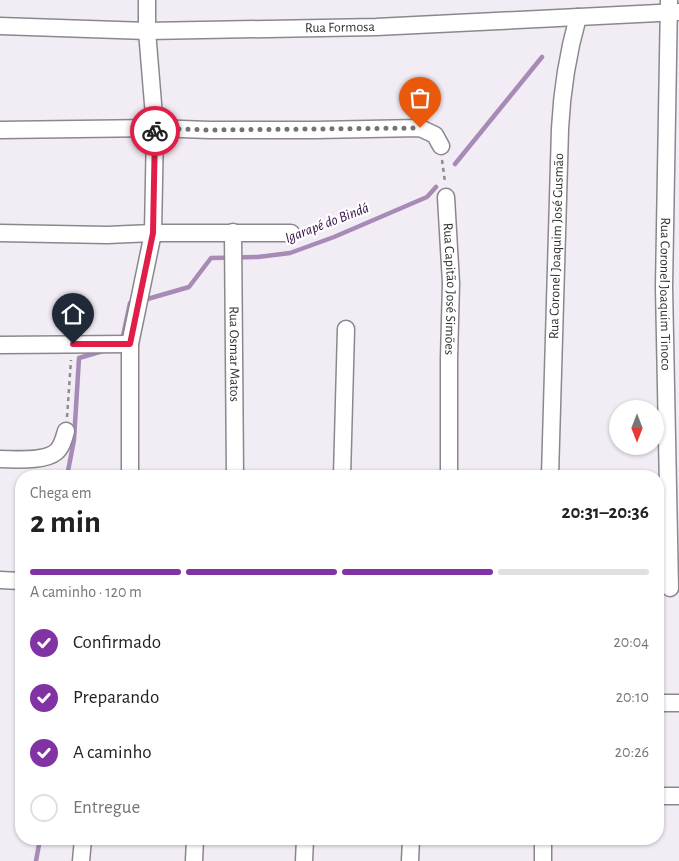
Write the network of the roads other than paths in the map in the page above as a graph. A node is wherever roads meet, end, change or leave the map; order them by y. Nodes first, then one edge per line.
1 (147, 0) edge
2 (672, 8) edge
3 (578, 17) junction
4 (0, 26) edge
5 (147, 31) junction
6 (155, 128) junction
7 (0, 130) edge
8 (441, 146) road end
9 (446, 197) road end
10 (0, 233) edge
11 (153, 233) junction
12 (291, 233) dead end
13 (233, 234) junction
14 (672, 286) edge
15 (346, 329) dead end
16 (130, 344) junction
17 (0, 345) edge
18 (66, 431) road end
19 (0, 459) edge
20 (130, 470) edge
21 (235, 470) edge
22 (342, 470) edge
23 (449, 470) edge
24 (550, 470) edge
25 (0, 580) edge
26 (15, 581) edge
27 (669, 588) edge
28 (664, 703) edge
29 (679, 703) edge
30 (664, 796) edge
31 (679, 796) edge
32 (82, 845) edge
33 (195, 845) edge
34 (305, 845) edge
35 (411, 845) edge
36 (543, 845) edge
37 (81, 861) edge
38 (194, 861) edge
39 (304, 861) edge
40 (410, 861) edge
41 (543, 861) edge

1 - 5 street
2 - 3 street, Rua Formosa
2 - 14 street, Rua Coronel Joaquim Tinoco
3 - 5 street, Rua Formosa
3 - 24 street, Rua Coronel Joaquim José Gusmão
4 - 5 street, Rua Formosa
5 - 6 street
6 - 7 street
6 - 8 street
6 - 11 street
9 - 23 street, Rua Capitão José Simões
10 - 11 street
11 - 13 street
11 - 16 street
12 - 13 street
13 - 21 street, Rua Osmar Matos
14 - 27 street, Rua Coronel Joaquim Tinoco
15 - 22 street
16 - 17 street
16 - 20 street
18 - 19 street
25 - 26 street
28 - 29 street
30 - 31 street
32 - 37 street
33 - 38 street
34 - 39 street
35 - 40 street
36 - 41 street

